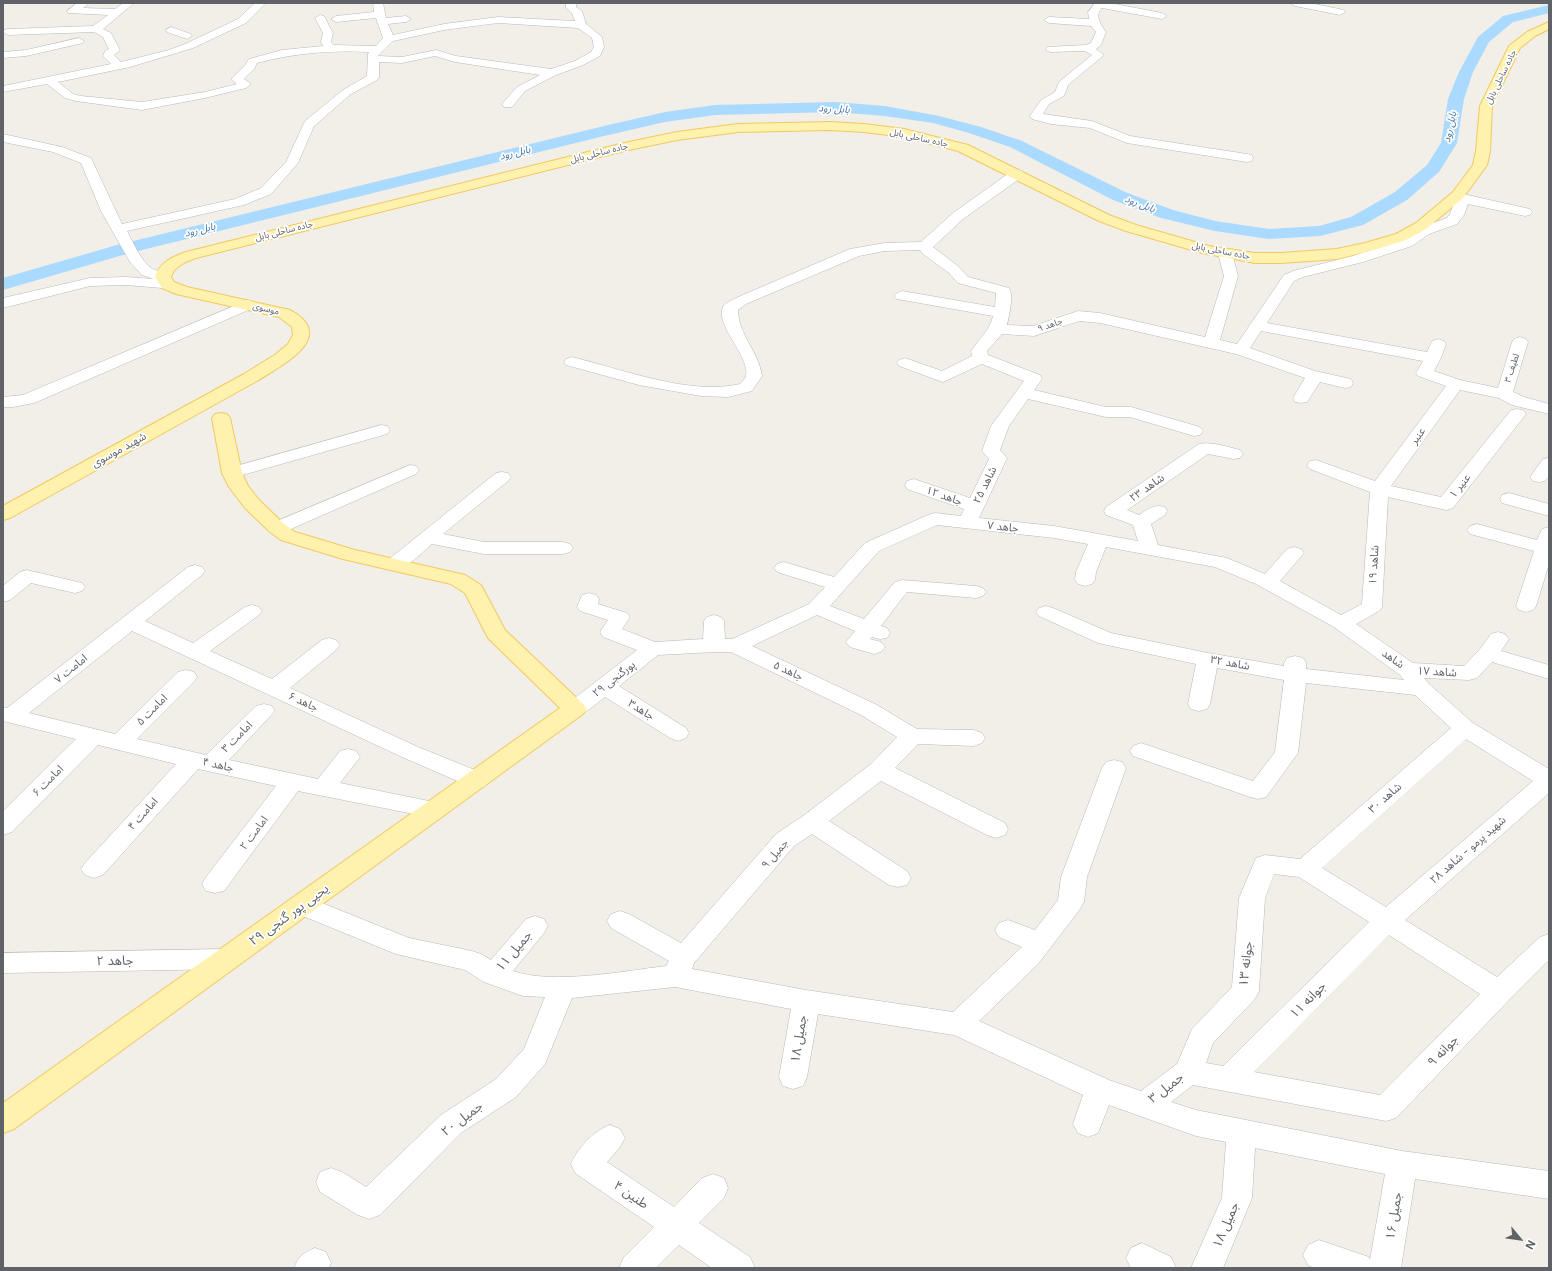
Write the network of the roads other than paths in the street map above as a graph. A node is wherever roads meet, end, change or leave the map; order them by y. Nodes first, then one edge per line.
1 (84, 3) edge
2 (128, 3) edge
3 (261, 3) edge
4 (571, 3) edge
5 (1295, 3) edge
6 (1100, 4) edge
7 (117, 12) junction
8 (1340, 12) dead end
9 (380, 13) edge
10 (446, 14) dead end
11 (1162, 16) dead end
12 (320, 18) dead end
13 (336, 19) dead end
14 (406, 19) dead end
15 (1049, 20) dead end
16 (1096, 23) junction
17 (580, 25) junction
18 (1549, 25) edge
19 (444, 28) junction
20 (96, 29) junction
21 (171, 30) dead end
22 (8, 32) dead end
23 (59, 39) dead end
24 (389, 39) junction
25 (110, 40) junction
26 (164, 40) dead end
27 (88, 41) junction
28 (1087, 48) junction
29 (331, 49) junction
30 (1051, 49) dead end
31 (123, 51) dead end
32 (109, 54) junction
33 (376, 54) junction
34 (3, 55) edge
35 (119, 66) junction
36 (552, 73) junction
37 (49, 80) junction
38 (3, 89) edge
39 (508, 104) dead end
40 (3, 138) edge
41 (1247, 158) dead end
42 (1017, 174) junction
43 (1460, 198) junction
44 (1525, 212) dead end
45 (119, 229) junction
46 (924, 246) junction
47 (1225, 253) junction
48 (166, 281) junction
49 (902, 296) dead end
50 (3, 303) edge
51 (248, 305) junction
52 (1002, 313) junction
53 (1257, 326) junction
54 (998, 329) junction
55 (1520, 342) dead end
56 (1211, 344) junction
57 (1241, 350) junction
58 (981, 358) junction
59 (572, 362) dead end
60 (905, 362) dead end
61 (262, 370) junction
62 (1315, 376) junction
63 (1344, 383) dead end
64 (1456, 384) junction
65 (236, 386) joint
66 (1025, 393) junction
67 (1504, 394) junction
68 (1301, 398) dead end
69 (3, 402) edge
70 (1549, 409) edge
71 (1518, 414) dead end
72 (221, 418) junction
73 (175, 419) junction
74 (381, 430) dead end
75 (1194, 431) dead end
76 (1234, 454) dead end
77 (1316, 465) dead end
78 (410, 470) dead end
79 (232, 473) junction
80 (502, 477) dead end
81 (914, 485) dead end
82 (1379, 489) junction
83 (1509, 499) dead end
84 (1549, 510) edge
85 (1158, 511) dead end
86 (3, 514) edge
87 (970, 514) junction
88 (1141, 522) junction
89 (277, 528) junction
90 (1477, 530) dead end
91 (428, 537) junction
92 (1099, 540) junction
93 (1547, 540) edge
94 (563, 548) dead end
95 (1150, 550) junction
96 (1294, 553) dead end
97 (1220, 562) joint
98 (395, 564) junction
99 (784, 568) dead end
100 (195, 571) dead end
101 (1085, 580) dead end
102 (1268, 583) junction
103 (839, 584) junction
104 (75, 587) dead end
105 (976, 592) dead end
106 (3, 596) edge
107 (589, 599) dead end
108 (1526, 606) dead end
109 (816, 608) junction
110 (252, 611) dead end
111 (1046, 612) dead end
112 (714, 621) dead end
113 (130, 622) junction
114 (1341, 623) junction
115 (330, 645) dead end
116 (724, 646) junction
117 (653, 649) junction
118 (194, 652) junction
119 (1208, 660) junction
120 (1296, 669) junction
121 (1408, 670) junction
122 (1549, 672) edge
123 (186, 677) dead end
124 (604, 687) junction
125 (274, 689) junction
126 (1421, 689) junction
127 (1199, 704) dead end
128 (575, 709) junction
129 (264, 711) dead end
130 (7, 715) edge
131 (1465, 728) junction
132 (678, 733) dead end
133 (93, 736) junction
134 (912, 736) junction
135 (974, 738) dead end
136 (119, 743) junction
137 (1141, 752) dead end
138 (348, 757) dead end
139 (202, 762) junction
140 (1114, 768) dead end
141 (879, 770) junction
142 (477, 780) junction
143 (1549, 780) edge
144 (293, 781) junction
145 (324, 788) junction
146 (434, 810) junction
147 (812, 822) junction
148 (3, 826) edge
149 (996, 829) dead end
150 (94, 868) dead end
151 (1305, 869) junction
152 (898, 878) dead end
153 (215, 884) dead end
154 (302, 905) junction
155 (620, 921) dead end
156 (1386, 921) junction
157 (534, 926) dead end
158 (1008, 930) dead end
159 (1040, 943) junction
160 (1549, 944) edge
161 (227, 959) junction
162 (3, 963) edge
163 (679, 966) junction
164 (494, 975) junction
165 (562, 988) junction
166 (1499, 992) junction
167 (806, 1001) junction
168 (958, 1024) junction
169 (1188, 1072) junction
170 (793, 1077) dead end
171 (1229, 1079) junction
172 (1099, 1089) junction
173 (1144, 1105) junction
174 (3, 1120) edge
175 (1088, 1124) dead end
176 (1241, 1132) junction
177 (610, 1138) dead end
178 (1402, 1164) junction
179 (331, 1182) dead end
180 (1549, 1185) edge
181 (713, 1188) dead end
182 (676, 1225) junction
183 (1319, 1255) dead end
184 (635, 1268) edge
185 (738, 1268) edge
186 (1207, 1268) edge
187 (1358, 1268) edge
188 (1385, 1268) edge

1 - 7 street
2 - 7 street
3 - 35 street
4 - 17 street
5 - 8 street
6 - 11 street
6 - 16 street
7 - 20 street
9 - 13 street
9 - 14 street
9 - 24 street
10 - 19 street
12 - 29 street
15 - 16 street
16 - 28 street
17 - 19 street
17 - 36 street
18 - 43 main road, جاده ساحلی بابل
19 - 24 street
20 - 22 street
20 - 25 street
21 - 26 street
23 - 27 street
24 - 33 street
25 - 27 street
25 - 32 street
27 - 34 street
28 - 30 street
28 - 41 street
29 - 33 street
29 - 37 street
31 - 32 street
32 - 35 street
33 - 36 street
33 - 45 street
35 - 37 street
36 - 39 street
37 - 38 street
40 - 45 street
42 - 46 street
42 - 47 main road, جاده ساحلی بابل
42 - 48 main road, جاده ساحلی بابل
43 - 44 street
43 - 47 main road, جاده ساحلی بابل
43 - 53 street
45 - 48 street
46 - 52 street
46 - 59 street
47 - 56 street
48 - 50 street
48 - 51 main road, موسوی
49 - 52 street
51 - 61 main road, موسوی
51 - 69 street
52 - 54 street
53 - 57 street
53 - 64 street
54 - 56 street, جاهد ۹
54 - 58 street
55 - 67 street, لطیف ۳
56 - 57 street
57 - 62 street
58 - 60 street
58 - 66 street
61 - 65 main road, موسوی
61 - 72 main road
62 - 63 street
62 - 68 street
64 - 67 street
64 - 82 street, عنبر
65 - 73 main road, شهید موسوی
66 - 75 street
66 - 87 street, شاهد ۲۵
67 - 70 street
71 - 82 street, عنیر ۱
72 - 73 main road
72 - 79 main road
73 - 86 main road, شهید موسوی
74 - 79 street
76 - 88 street, شاهد ۲۳
77 - 82 street
78 - 89 street
79 - 89 main road
80 - 91 street
81 - 87 street, جاهد ۱۲
82 - 114 street, شاهد ۱۹
83 - 84 street
85 - 88 street
87 - 92 street, جاهد ۷
87 - 103 street, جاهد ۷
88 - 95 street
89 - 98 main road
90 - 93 street
91 - 94 street
91 - 98 street
92 - 95 street, جاهد ۷
92 - 101 street
93 - 108 street
95 - 97 street, جاهد ۷
96 - 102 street
97 - 102 street, شاهد
98 - 128 main road
99 - 103 street
100 - 113 street, امامت ۷
102 - 114 street, شاهد
103 - 109 street, جاهد ۷
104 - 106 street
105 - 109 street
107 - 117 street
109 - 116 street, جاهد ۷
110 - 118 street
111 - 119 street, شاهد ۳۲
112 - 116 street
113 - 118 street, جاهد ۶
113 - 130 street, امامت ۷
114 - 121 street, شاهد
115 - 125 street
116 - 117 street, جاهد ۵
116 - 134 street, جاهد ۵
117 - 124 street, پورگنجی ۲۹
118 - 125 street, جاهد ۶
119 - 120 street, شاهد ۳۲
119 - 127 street
120 - 126 street, شاهد ۳۲
120 - 137 street
121 - 122 street, شاهد ۱۷
121 - 126 street, شاهد
123 - 136 street, امامت ۵
124 - 128 street, پورگنجی ۲۹
124 - 132 street, جاهد۳
125 - 142 street, جاهد ۶
126 - 131 street, شاهد
128 - 142 main road, یحیی پور گنجی ۲۹
129 - 139 street, امامت ۳
130 - 133 street, جاهد ۴
131 - 143 street, شاهد
131 - 151 street, شاهد ۳۰
133 - 136 street, جاهد ۴
133 - 148 street, امامت ۶
134 - 135 street
134 - 141 street, جمیل ۹
136 - 139 street, جاهد ۴
138 - 145 street
139 - 144 street, جاهد ۴
139 - 150 street, امامت ۴
140 - 159 street
141 - 147 street, جمیل ۹
141 - 149 street
142 - 146 main road, یحیی پور گنجی ۲۹
143 - 156 street, شهید پرمو - شاهد ۲۸
144 - 145 street, جاهد ۴
144 - 153 street, امامت ۲
145 - 146 street, جاهد ۴
146 - 154 main road, یحیی پور گنجی ۲۹
147 - 152 street
147 - 163 street, جمیل ۹
151 - 156 street
151 - 169 street, جوانه ۱۳
154 - 161 main road, یحیی پور گنجی ۲۹
154 - 164 street
155 - 163 street
156 - 166 street
156 - 171 street, جوانه ۱۱
157 - 164 street, جمیل ۱۱
158 - 159 street
159 - 168 street
160 - 166 street, جوانه ۹
161 - 162 street, جاهد ۲
161 - 174 main road, یحیی پور گنجی ۲۹
163 - 165 street
163 - 167 street
164 - 165 street
165 - 179 street, جمیل ۲۰
166 - 171 street, جوانه ۹
167 - 168 street
167 - 170 street, جمیل ۱۸
168 - 172 street
169 - 171 street
169 - 173 street, جمیل ۳
172 - 173 street
172 - 175 street
173 - 176 street
176 - 178 street
176 - 186 street, جمیل ۱۸
177 - 182 street, طنین ۴
178 - 180 street
178 - 188 street, جمیل ۱۶
181 - 182 street
182 - 184 street
182 - 185 street, طنین ۴
183 - 187 street

